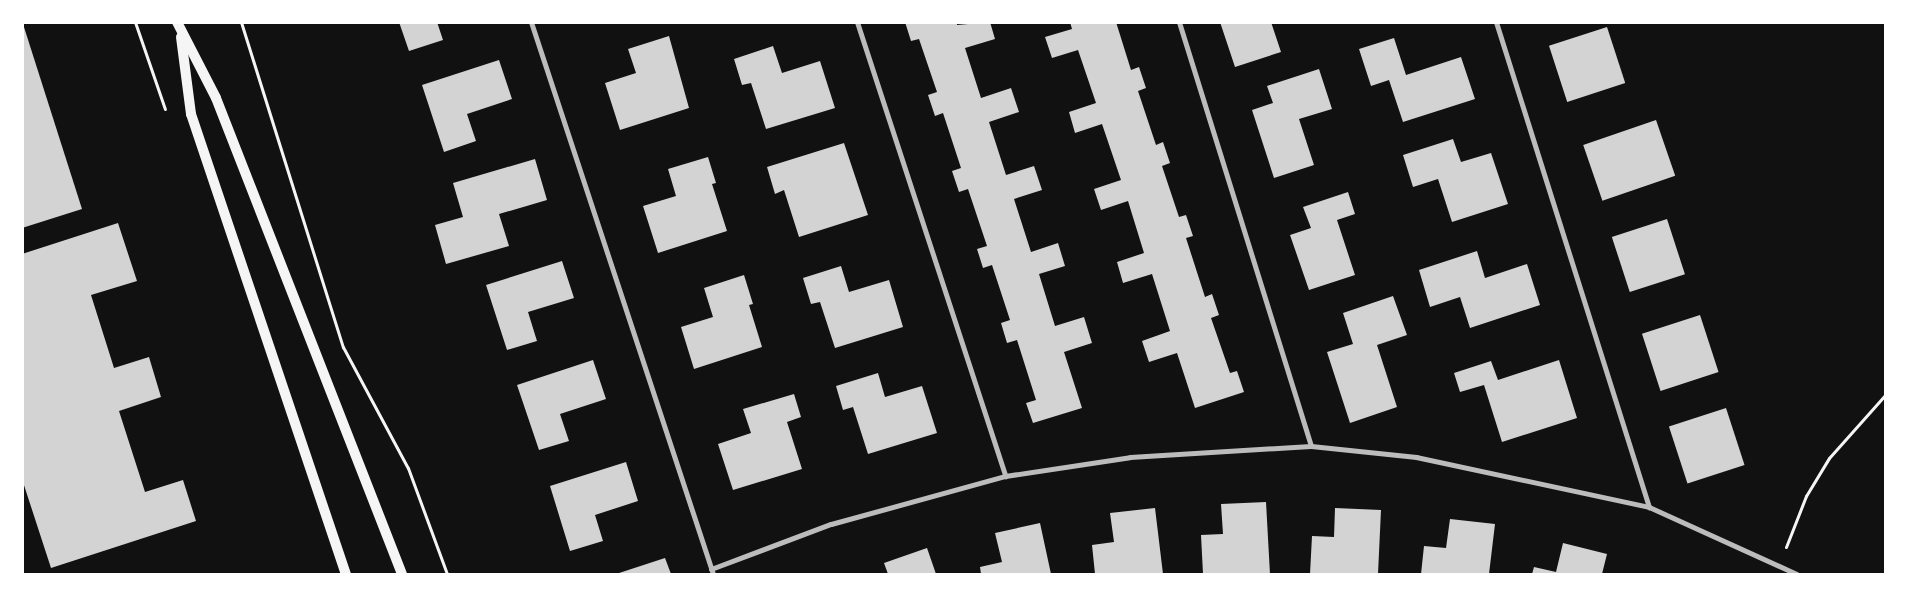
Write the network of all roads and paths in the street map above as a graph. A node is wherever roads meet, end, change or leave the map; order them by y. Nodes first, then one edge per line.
1 (242, 22) edge
2 (532, 22) edge
3 (857, 22) edge
4 (1179, 22) edge
5 (1496, 22) edge
6 (179, 27) edge
7 (1886, 394) edge
8 (1312, 446) junction
9 (1005, 476) junction
10 (1648, 507) junction
11 (1778, 566) junction
12 (712, 572) edge
13 (346, 574) edge
14 (402, 574) edge
15 (447, 574) edge
16 (1797, 574) edge

1 - 15 path
2 - 12 street
3 - 9 street
4 - 8 street
5 - 10 street
6 - 13 main road
6 - 14 main road
7 - 11 path
8 - 9 street
8 - 10 street
9 - 12 street
10 - 11 street
11 - 16 street

